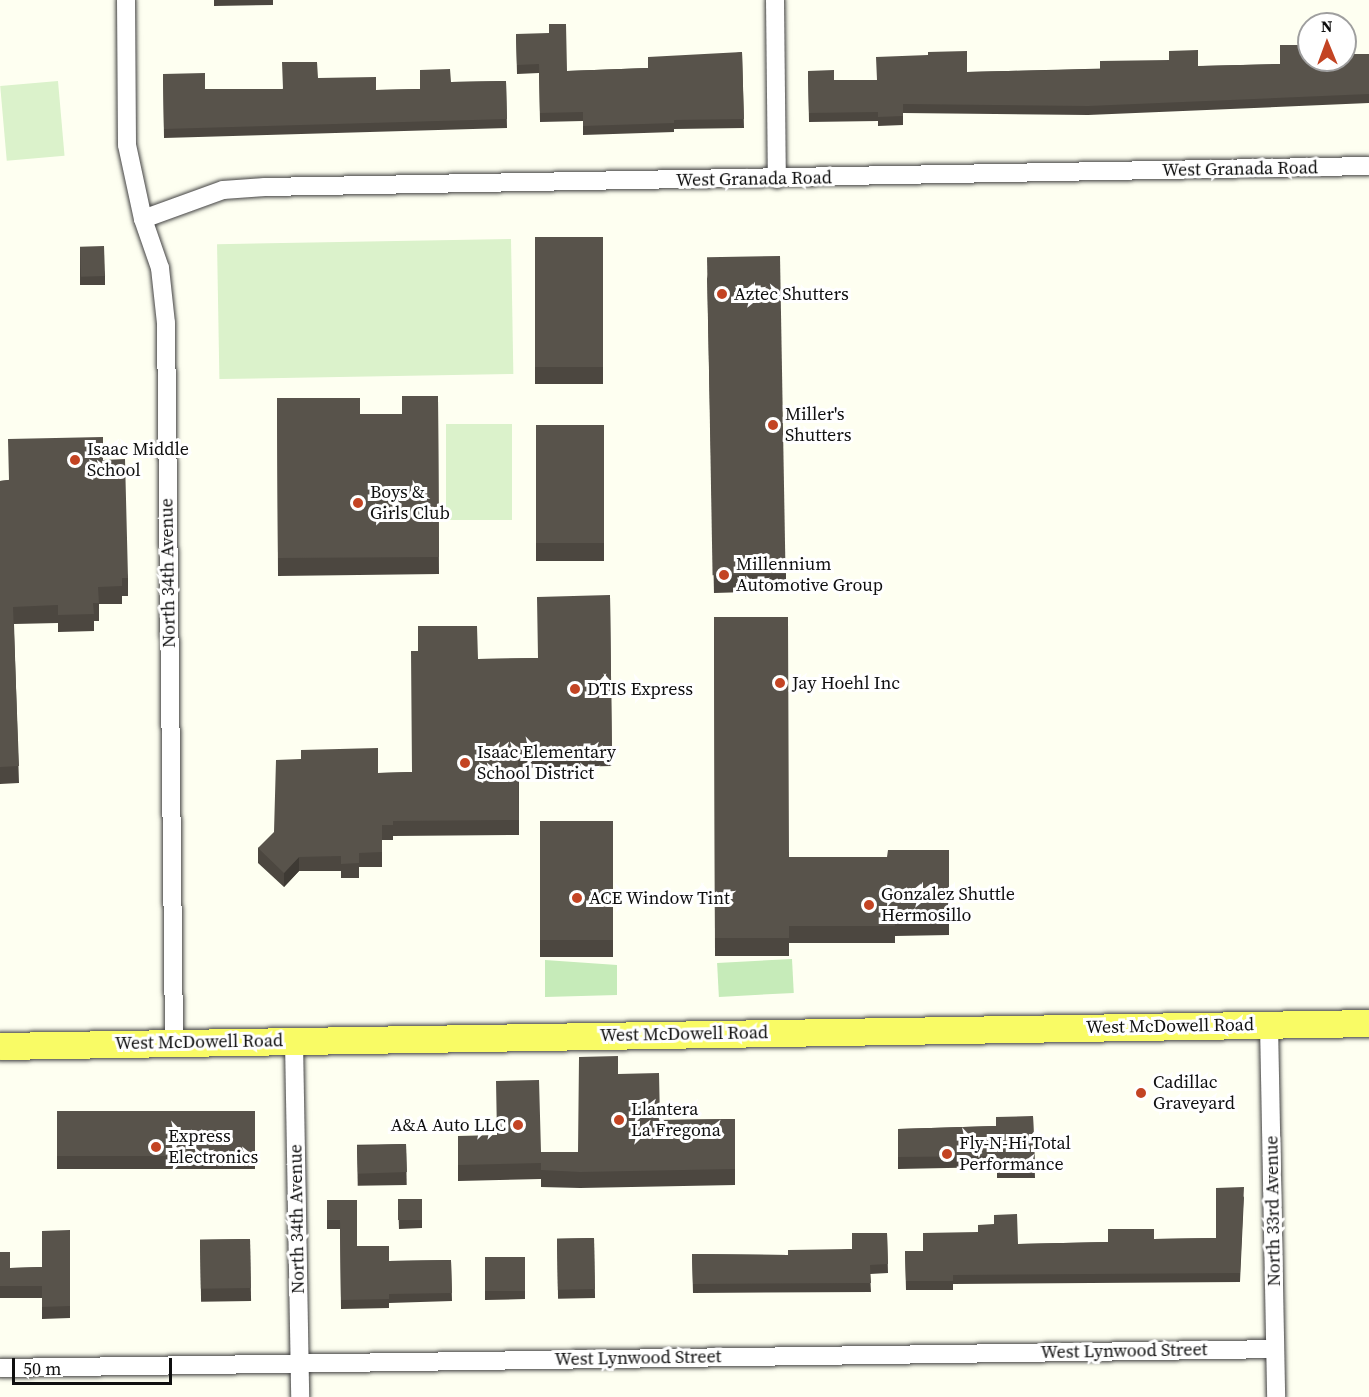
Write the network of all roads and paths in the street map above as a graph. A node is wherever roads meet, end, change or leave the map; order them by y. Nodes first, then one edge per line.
1 (126, 0) edge
2 (776, 0) edge
3 (1369, 166) edge
4 (777, 179) junction
5 (144, 219) junction
6 (1369, 1023) edge
7 (1269, 1024) junction
8 (294, 1041) junction
9 (174, 1043) junction
10 (0, 1046) edge
11 (1275, 1349) junction
12 (300, 1363) junction
13 (0, 1368) edge
14 (300, 1397) edge
15 (1276, 1397) edge

1 - 5 street, North 34th Avenue
2 - 4 street
3 - 4 street, West Granada Road
4 - 5 street, West Granada Road
5 - 9 street, North 34th Avenue
6 - 7 main road, West McDowell Road
7 - 8 main road, West McDowell Road
7 - 11 street, North 33rd Avenue
8 - 9 main road, West McDowell Road
8 - 12 street, North 34th Avenue
9 - 10 main road, West McDowell Road
11 - 12 street, West Lynwood Street
11 - 15 street, North 33rd Avenue
12 - 13 street, West Lynwood Street
12 - 14 street, North 34th Avenue

